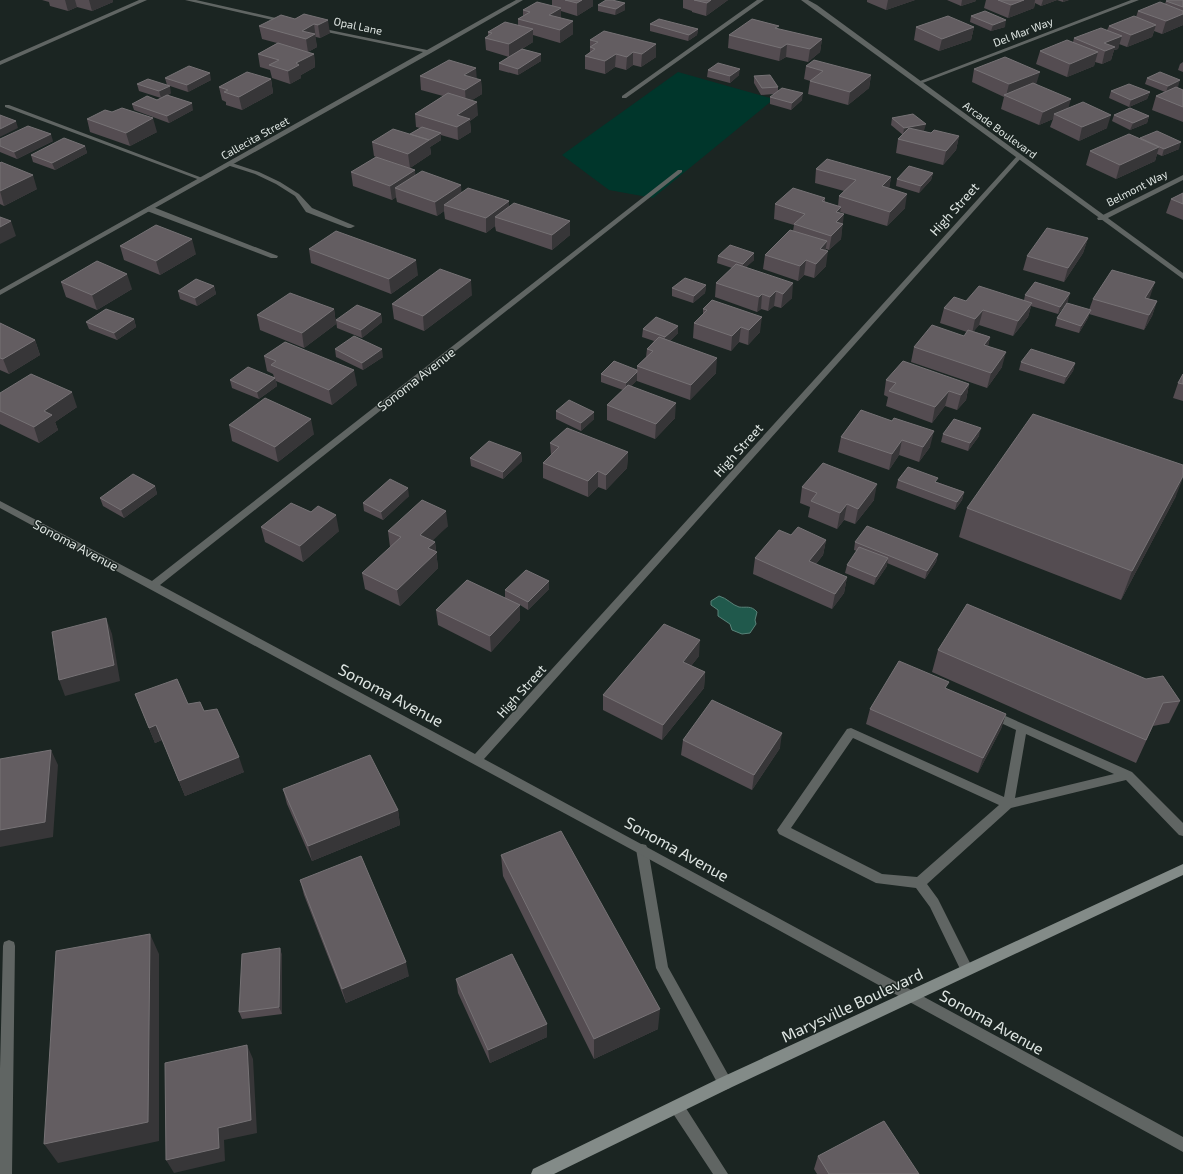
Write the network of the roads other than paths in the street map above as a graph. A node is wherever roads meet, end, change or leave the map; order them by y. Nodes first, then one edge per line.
1 (144, 0) edge
2 (188, 0) edge
3 (520, 0) edge
4 (761, 0) edge
5 (804, 0) edge
6 (1136, 0) edge
7 (289, 22) edge
8 (312, 27) edge
9 (429, 52) junction
10 (0, 63) edge
11 (918, 83) junction
12 (624, 97) dead end
13 (7, 106) dead end
14 (1019, 157) junction
15 (229, 164) junction
16 (680, 171) dead end
17 (1183, 177) edge
18 (202, 179) junction
19 (150, 209) junction
20 (1101, 218) junction
21 (351, 226) dead end
22 (274, 256) dead end
23 (1183, 277) edge
24 (0, 293) edge
25 (0, 504) edge
26 (152, 586) junction
27 (980, 709) edge
28 (1022, 728) junction
29 (476, 760) junction
30 (1128, 775) junction
31 (1008, 804) junction
32 (1183, 831) edge
33 (642, 849) junction
34 (1183, 869) edge
35 (919, 883) junction
36 (9, 946) dead end
37 (967, 969) junction
38 (910, 997) junction
39 (725, 1083) junction
40 (677, 1107) junction
41 (1183, 1145) edge
42 (5, 1174) edge
43 (538, 1174) edge
44 (721, 1174) edge

1 - 10 street
2 - 7 street
3 - 9 street, Callecita Street
4 - 12 street
5 - 11 street, Arcade Boulevard
6 - 11 street, Del Mar Way
8 - 9 street, Opal Lane
9 - 15 street, Callecita Street
11 - 14 street, Arcade Boulevard
13 - 18 street
14 - 20 street, Arcade Boulevard
14 - 29 street, High Street
15 - 18 street, Callecita Street
15 - 21 street
16 - 26 street, Sonoma Avenue
17 - 20 street, Belmont Way
18 - 19 street, Callecita Street
19 - 22 street
19 - 24 street, Callecita Street
20 - 23 street, Arcade Boulevard
25 - 26 street, Sonoma Avenue
26 - 29 street, Sonoma Avenue
27 - 28 street
28 - 30 street
28 - 31 street
29 - 33 street, Sonoma Avenue
30 - 31 street
30 - 32 street
31 - 35 street
31 - 35 street
33 - 38 street, Sonoma Avenue
33 - 39 street
34 - 37 main road, Marysville Boulevard
35 - 37 street
36 - 42 street
37 - 38 main road, Marysville Boulevard
38 - 39 main road, Marysville Boulevard
38 - 41 street, Sonoma Avenue
39 - 40 main road, Marysville Boulevard
40 - 43 main road, Marysville Boulevard
40 - 44 street

